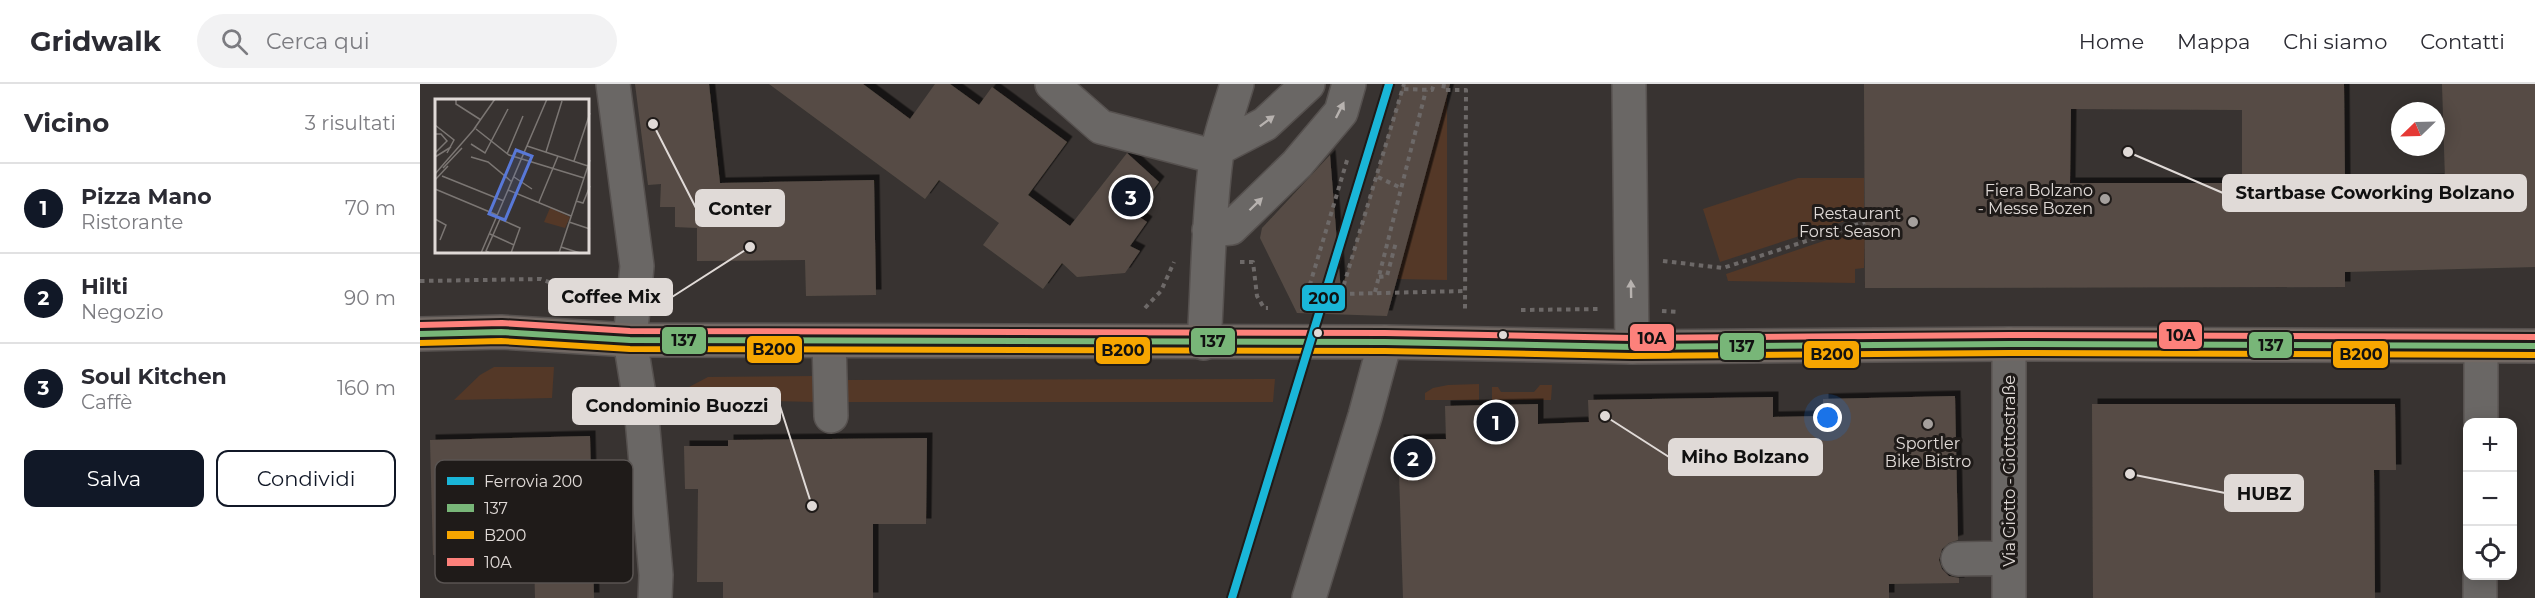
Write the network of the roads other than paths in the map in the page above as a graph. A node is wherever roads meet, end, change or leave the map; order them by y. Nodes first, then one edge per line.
1 (613, 84) edge
2 (1052, 84) edge
3 (1237, 84) edge
4 (1308, 84) edge
5 (1349, 84) edge
6 (1629, 84) edge
7 (1217, 152) junction
8 (1209, 230) junction
9 (420, 334) edge
10 (630, 340) junction
11 (829, 341) junction
12 (1385, 342) junction
13 (1204, 343) junction
14 (2009, 344) junction
15 (2535, 346) edge
16 (1632, 347) junction
17 (2481, 347) junction
18 (831, 416) dead end
19 (2481, 418) edge
20 (2009, 558) junction
21 (1958, 559) dead end
22 (2480, 580) edge
23 (656, 598) edge
24 (1309, 598) edge
25 (2009, 598) edge
26 (2480, 598) edge

1 - 10 street
2 - 7 street
3 - 7 street
7 -> 4 street
8 -> 5 street
16 -> 6 street
7 - 8 street
8 - 13 street
9 - 10 main road
10 - 11 main road
10 - 23 street
11 - 13 main road
11 - 18 street
12 - 13 main road
12 - 16 main road
12 - 24 street
14 - 16 main road
14 - 17 main road
14 - 20 street, Via Giotto - Giottostraße
15 - 17 main road
17 - 19 street
20 - 21 street
20 - 25 street, Via Giotto - Giottostraße
22 - 26 street

